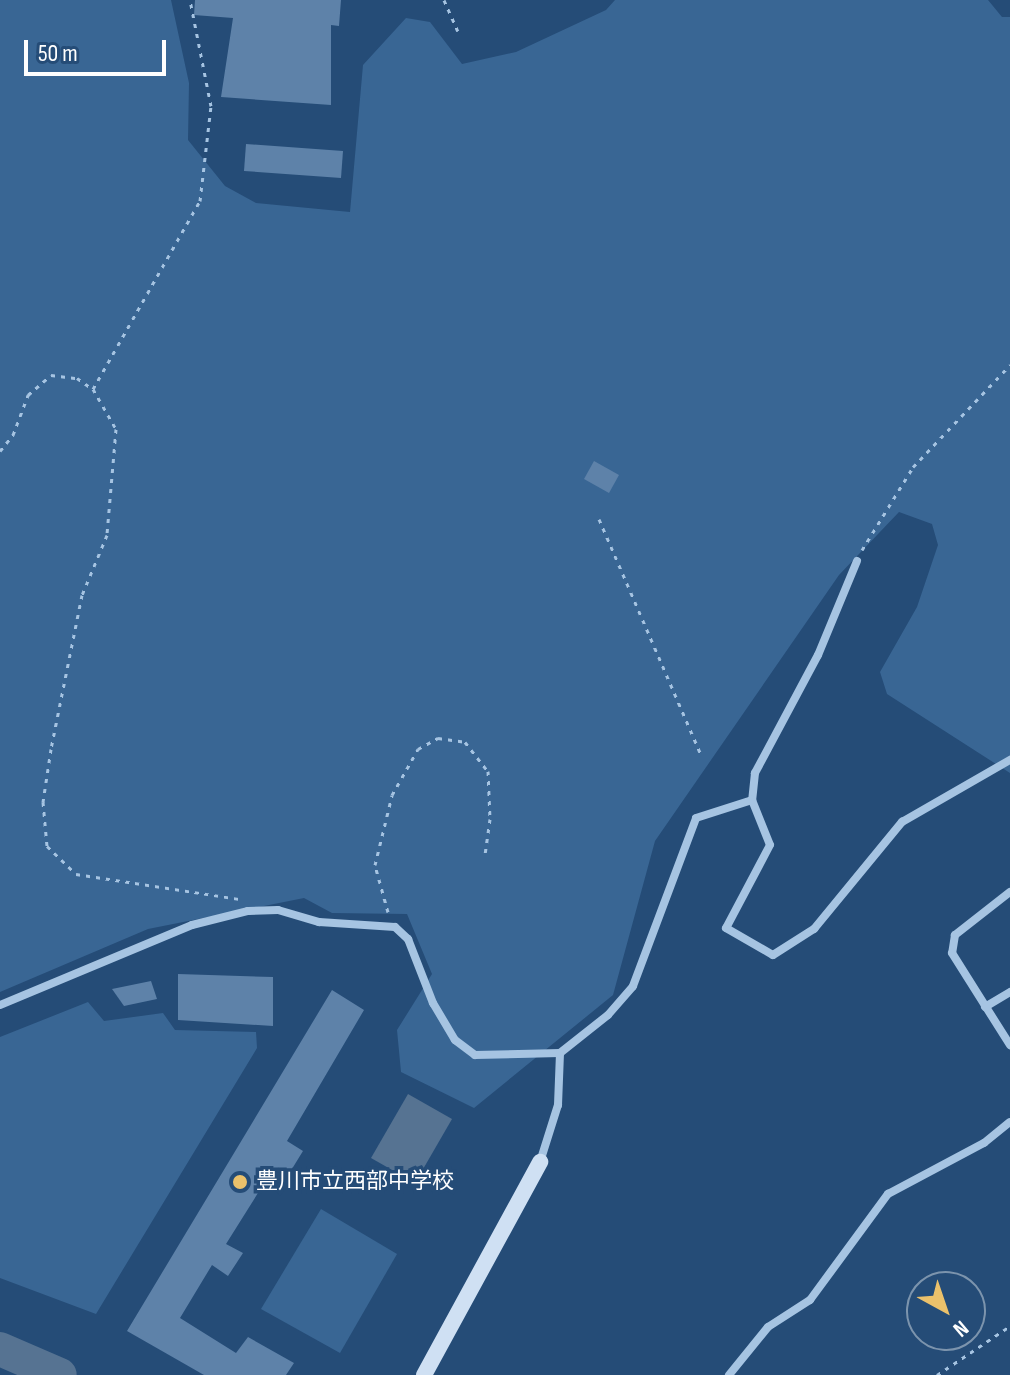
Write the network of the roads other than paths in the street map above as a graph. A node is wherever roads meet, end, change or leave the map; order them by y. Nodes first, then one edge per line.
1 (857, 561) road end
2 (1010, 760) edge
3 (752, 800) junction
4 (1010, 892) edge
5 (1010, 992) edge
6 (0, 1005) edge
7 (985, 1007) junction
8 (1010, 1045) edge
9 (560, 1053) junction
10 (1010, 1122) edge
11 (540, 1162) joint
12 (424, 1375) edge
13 (729, 1375) edge

1 - 3 street
2 - 3 street
3 - 9 street
4 - 7 street
5 - 7 street
6 - 9 street
7 - 8 street
9 - 11 street
10 - 13 street
11 - 12 street

